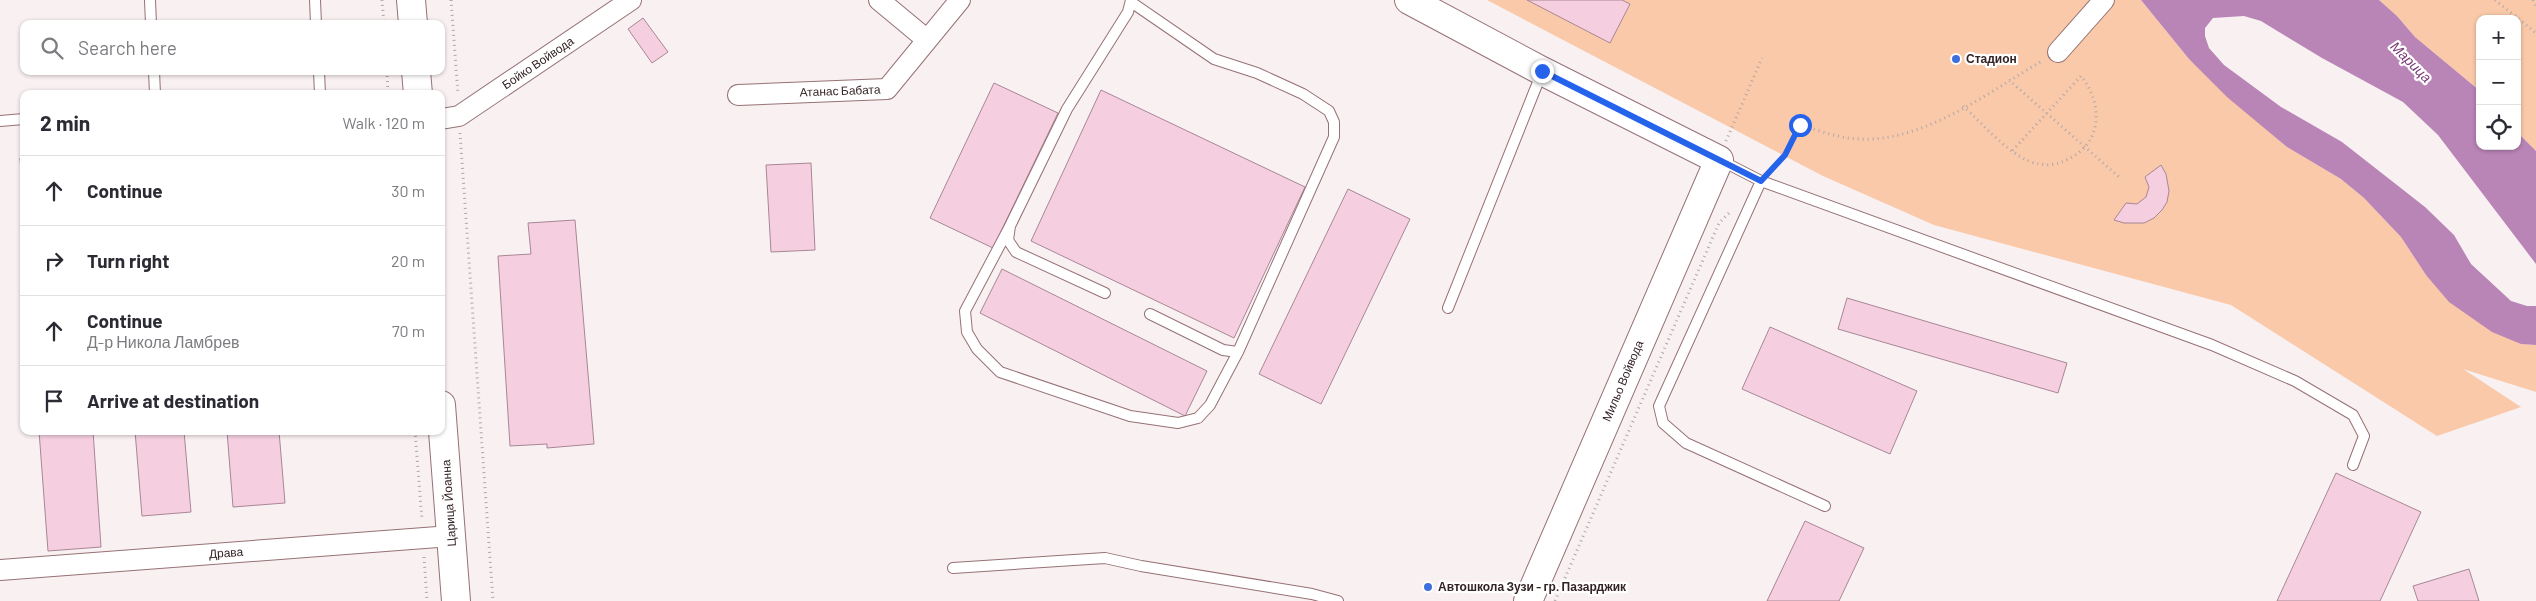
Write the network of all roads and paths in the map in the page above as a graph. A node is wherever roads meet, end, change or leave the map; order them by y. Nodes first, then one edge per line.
1 (150, 0) edge
2 (315, 0) edge
3 (382, 0) edge
4 (411, 0) edge
5 (451, 0) edge
6 (631, 0) edge
7 (879, 0) edge
8 (960, 0) edge
9 (1409, 0) edge
10 (2104, 0) edge
11 (2496, 0) edge
12 (2533, 0) edge
13 (1131, 1) edge
14 (2536, 7) edge
15 (152, 20) edge
16 (316, 20) edge
17 (384, 20) edge
18 (412, 20) edge
19 (2536, 33) edge
20 (926, 39) junction
21 (2058, 52) joint
22 (1762, 58) dead end
23 (1542, 71) junction
24 (154, 75) edge
25 (319, 75) edge
26 (387, 75) edge
27 (416, 75) edge
28 (2009, 80) junction
29 (155, 90) edge
30 (320, 90) edge
31 (388, 90) edge
32 (418, 90) edge
33 (738, 95) dead end
34 (1963, 106) junction
35 (2047, 114) junction
36 (450, 118) edge
37 (20, 119) edge
38 (0, 121) edge
39 (2085, 148) junction
40 (2012, 151) junction
41 (1719, 160) junction
42 (2119, 177) dead end
43 (1761, 181) junction
44 (1733, 209) dead end
45 (1010, 226) junction
46 (1105, 294) dead end
47 (1448, 308) dead end
48 (1150, 314) dead end
49 (1238, 352) junction
50 (415, 435) edge
51 (443, 435) edge
52 (2353, 465) dead end
53 (1825, 506) dead end
54 (451, 536) junction
55 (423, 538) junction
56 (953, 568) dead end
57 (0, 570) edge
58 (1537, 598) edge
59 (427, 601) edge
60 (456, 601) edge
61 (493, 601) edge
62 (1338, 601) edge

1 - 15 lane
2 - 16 lane
3 - 17 path
4 - 18 street
5 - 36 path
6 - 36 street, Бойко Войвода
7 - 20 street
8 - 20 street, Атанас Бабата
9 - 23 street
10 - 21 street
11 - 19 path
12 - 14 path
13 - 45 lane
13 - 49 lane
20 - 33 street, Атанас Бабата
21 - 28 path
22 - 41 path
23 - 41 street
23 - 47 lane
24 - 29 lane
25 - 30 lane
26 - 31 path
27 - 32 street
28 - 34 path
28 - 35 path
34 - 40 path
34 - 43 path
35 - 39 path
35 - 39 path
35 - 40 path
36 - 61 path
37 - 38 lane
39 - 40 path
39 - 42 path
41 - 43 lane
41 - 58 street, Мильо Войвода
43 - 52 lane
43 - 53 lane
44 - 58 path
45 - 46 lane
45 - 49 lane
48 - 49 lane
50 - 55 path
51 - 54 street, Царица Йоанна
54 - 55 street, Драва
54 - 60 street, Царица Йоанна
55 - 57 street, Драва
55 - 59 path
56 - 62 lane

